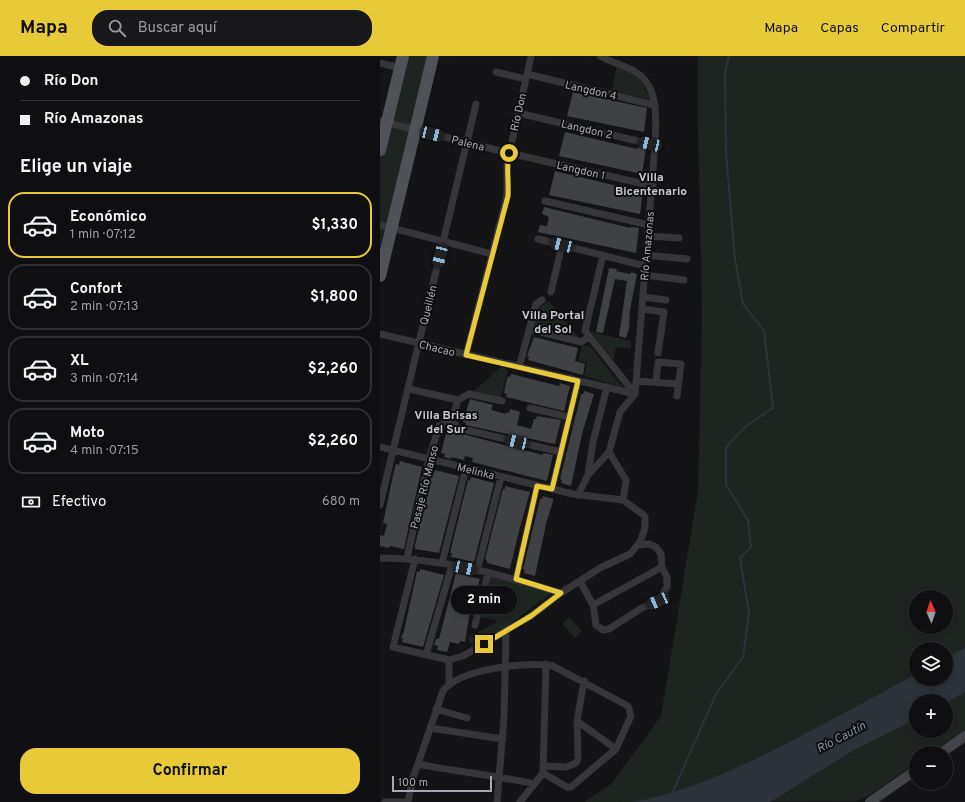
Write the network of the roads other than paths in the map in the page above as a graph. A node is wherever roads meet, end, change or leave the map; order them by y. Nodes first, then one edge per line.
1 (433, 56) edge
2 (531, 56) edge
3 (600, 56) edge
4 (401, 62) edge
5 (380, 63) edge
6 (496, 72) dead end
7 (526, 77) junction
8 (476, 104) dead end
9 (654, 105) junction
10 (518, 113) junction
11 (383, 122) edge
12 (415, 130) junction
13 (468, 143) junction
14 (655, 145) junction
15 (380, 150) edge
16 (509, 153) junction
17 (653, 186) junction
18 (545, 202) dead end
19 (649, 225) junction
20 (386, 227) edge
21 (648, 236) junction
22 (679, 238) dead end
23 (538, 239) dead end
24 (444, 242) junction
25 (562, 245) junction
26 (492, 254) junction
27 (603, 255) junction
28 (646, 255) junction
29 (687, 259) dead end
30 (646, 266) junction
31 (645, 275) junction
32 (380, 276) edge
33 (684, 280) dead end
34 (551, 292) dead end
35 (643, 297) junction
36 (542, 300) dead end
37 (666, 300) dead end
38 (642, 308) junction
39 (529, 329) junction
40 (380, 334) edge
41 (589, 337) junction
42 (419, 344) junction
43 (658, 353) dead end
44 (466, 355) junction
45 (519, 367) junction
46 (578, 381) junction
47 (636, 381) junction
48 (656, 382) junction
49 (678, 384) junction
50 (607, 387) junction
51 (409, 389) junction
52 (635, 394) junction
53 (677, 396) dead end
54 (458, 400) junction
55 (502, 401) dead end
56 (530, 408) dead end
57 (569, 417) junction
58 (452, 420) junction
59 (380, 447) edge
60 (394, 451) junction
61 (561, 452) junction
62 (609, 452) junction
63 (429, 459) junction
64 (466, 468) junction
65 (588, 475) junction
66 (501, 477) junction
67 (537, 486) junction
68 (552, 489) junction
69 (576, 495) junction
70 (623, 500) junction
71 (380, 505) edge
72 (638, 545) junction
73 (380, 558) edge
74 (407, 558) junction
75 (415, 559) junction
76 (442, 563) junction
77 (452, 565) junction
78 (662, 567) junction
79 (477, 571) junction
80 (488, 573) junction
81 (516, 579) junction
82 (580, 582) junction
83 (561, 593) junction
84 (593, 605) junction
85 (475, 625) dead end
86 (506, 631) junction
87 (426, 655) junction
88 (449, 660) junction
89 (546, 664) junction
90 (505, 666) junction
91 (584, 681) junction
92 (449, 684) junction
93 (436, 709) junction
94 (467, 718) dead end
95 (577, 721) junction
96 (430, 728) junction
97 (965, 736) edge
98 (503, 739) junction
99 (951, 746) edge
100 (616, 749) junction
101 (418, 764) junction
102 (543, 770) junction
103 (909, 775) edge
104 (500, 776) junction
105 (534, 784) junction
106 (386, 802) edge
107 (408, 802) edge
108 (497, 802) edge
109 (520, 802) edge
110 (870, 802) edge

1 - 12 main road
2 - 7 street, Río Don
3 - 9 street, Río Amazonas
4 - 5 street
4 - 11 main road
6 - 7 street, Langdon 4
7 - 9 street, Langdon 4
7 - 10 street, Río Don
8 - 13 street, Queillén
9 - 14 street, Río Amazonas
10 - 14 street, Langdon 2
10 - 16 street, Río Don
11 - 12 street, Palena
11 - 15 main road
12 - 13 street, Palena
12 - 20 main road
13 - 16 street, Palena
13 - 24 street, Queillén
14 - 17 street, Río Amazonas
16 - 17 street, Langdon 1
16 - 26 street, Río Don
17 - 19 street, Río Amazonas
18 - 19 street
19 - 21 street, Río Amazonas
20 - 24 street
20 - 32 main road
21 - 22 street
21 - 28 street, Río Amazonas
23 - 25 street
24 - 26 street
24 - 42 street, Queillén
25 - 27 street
25 - 34 street
26 - 44 street, Río Don
27 - 30 street
27 - 41 street
28 - 29 street
28 - 30 street, Río Amazonas
30 - 31 street, Río Amazonas
31 - 33 street
31 - 35 street, Río Amazonas
35 - 37 street
35 - 38 street, Río Amazonas
36 - 39 street
38 - 43 street
38 - 47 street, Río Amazonas
39 - 41 street
39 - 45 street
40 - 42 street, Chacao
41 - 52 street
42 - 44 street, Chacao
42 - 51 street, Queillén
44 - 45 street, Chacao
45 - 46 street, Chacao
46 - 50 street, Chacao
46 - 57 street
47 - 48 street
47 - 52 street, Río Amazonas
48 - 49 street
48 - 49 street
49 - 53 street
50 - 52 street, Chacao
50 - 65 street
51 - 54 street
51 - 60 street, Queillén
52 - 62 street
54 - 55 street
54 - 58 street
56 - 57 street
57 - 61 street
58 - 61 street
58 - 63 street, Pasaje Río Manso
59 - 60 street, Melinka
60 - 63 street, Melinka
60 - 71 street, Queillén
61 - 68 street
62 - 65 street
62 - 70 street
63 - 64 street, Melinka
63 - 74 street, Pasaje Río Manso
64 - 66 street, Melinka
64 - 76 street
65 - 69 street
66 - 67 street, Melinka
66 - 79 street
67 - 68 street, Melinka
67 - 81 street
68 - 69 street, Melinka
69 - 70 street, Melinka
70 - 72 street
72 - 78 street
72 - 82 street
73 - 74 street
74 - 75 street
75 - 76 street
75 - 87 street
76 - 77 street
77 - 79 street
77 - 87 street
78 - 84 street
78 - 84 street
79 - 80 street
80 - 81 street
80 - 85 street
81 - 83 street
82 - 83 street
82 - 84 street
83 - 86 street
86 - 88 street
86 - 90 street
87 - 88 street
88 - 92 street
89 - 90 street
89 - 91 street
89 - 102 street
90 - 92 street
90 - 98 street
91 - 95 street
91 - 100 street
92 - 93 street
93 - 94 street
93 - 96 street
95 - 100 street
95 - 102 street
96 - 98 street
96 - 101 street
97 - 99 main road
98 - 104 street
100 - 102 street
101 - 104 street
101 - 107 street
102 - 105 street
103 - 110 main road
104 - 105 street
104 - 108 street
105 - 109 street
106 - 107 street

